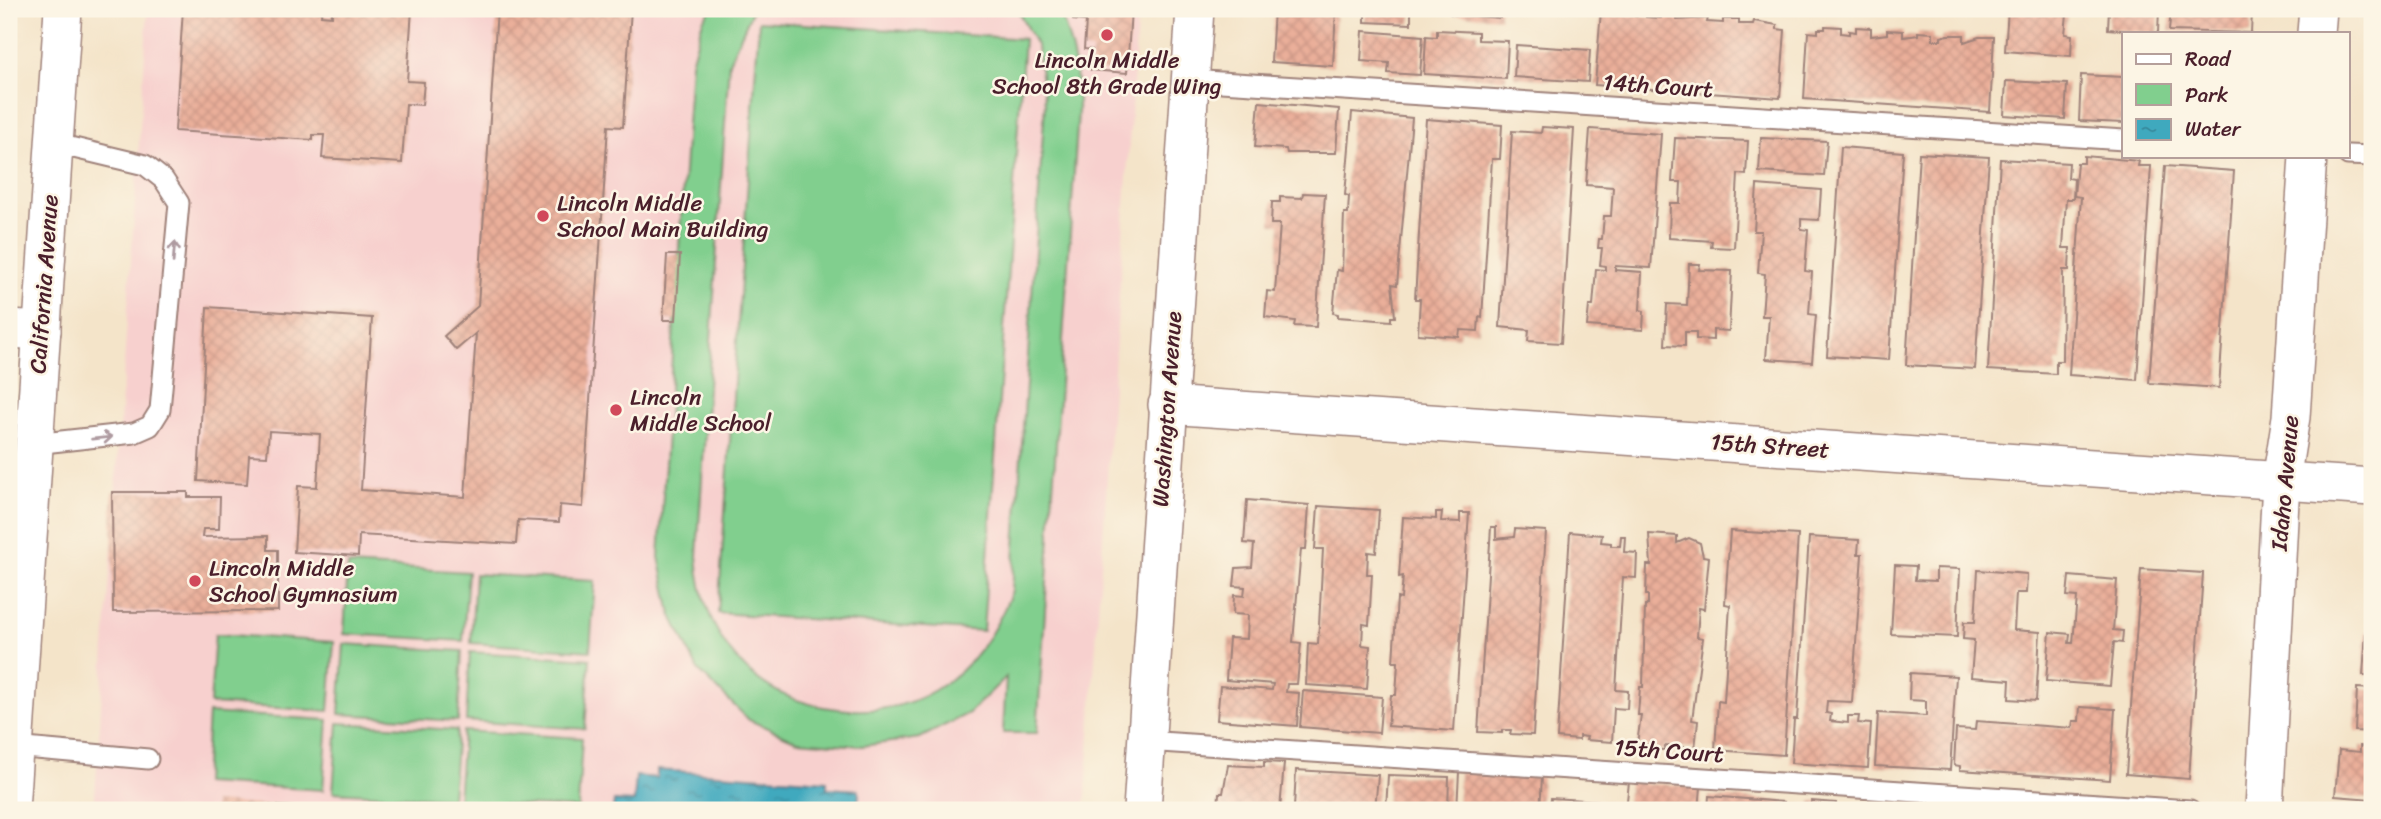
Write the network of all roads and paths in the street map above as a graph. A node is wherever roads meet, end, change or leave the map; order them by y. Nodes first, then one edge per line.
1 (63, 9) edge
2 (1195, 9) edge
3 (2318, 9) edge
4 (2316, 32) edge
5 (1189, 80) junction
6 (2122, 140) edge
7 (53, 144) junction
8 (2350, 155) edge
9 (2372, 156) edge
10 (2308, 158) edge
11 (25, 330) edge
12 (1167, 405) junction
13 (34, 444) junction
14 (2281, 481) junction
15 (2372, 488) edge
16 (14, 655) edge
17 (1145, 741) junction
18 (14, 747) junction
19 (148, 759) dead end
20 (10, 810) edge
21 (1142, 810) edge
22 (2190, 810) edge
23 (2264, 810) edge

1 - 7 street, California Avenue
2 - 5 street, Washington Avenue
3 - 4 street
5 - 6 lane, 14th Court
5 - 12 street, Washington Avenue
7 - 11 street, California Avenue
13 -> 7 lane
8 - 9 lane
10 - 14 street, Idaho Avenue
11 - 13 street, California Avenue
12 - 14 street, 15th Street
12 - 17 street, Washington Avenue
13 - 16 street, California Avenue
14 - 15 street, 15th Street
14 - 23 street, Idaho Avenue
16 - 18 street, California Avenue
17 - 21 street, Washington Avenue
17 - 22 lane, 15th Court
18 - 19 lane
18 - 20 street, California Avenue

